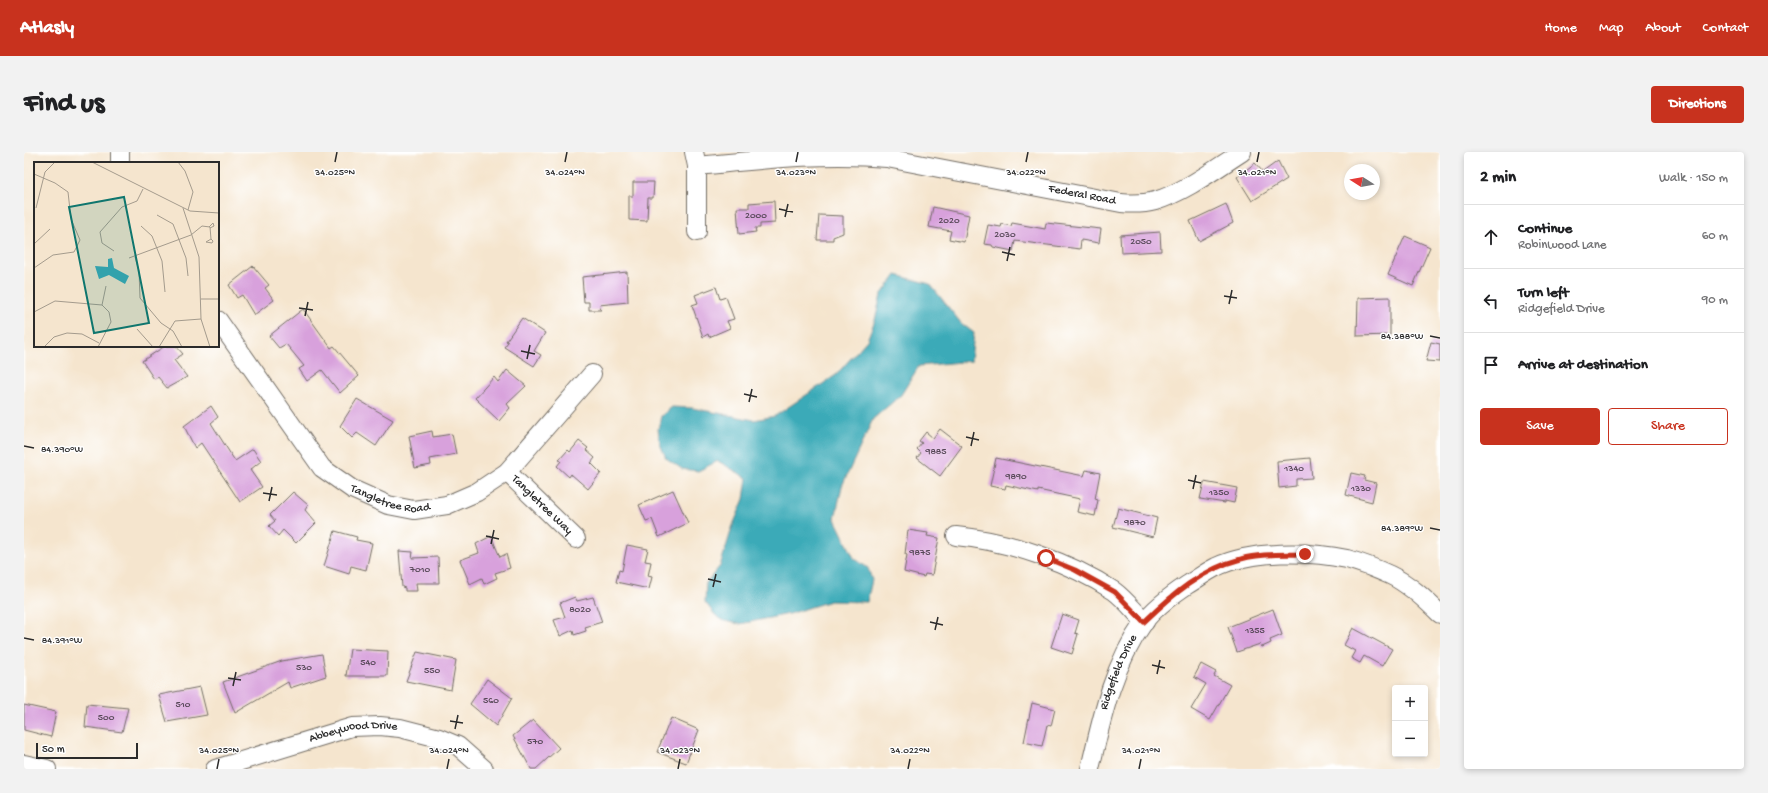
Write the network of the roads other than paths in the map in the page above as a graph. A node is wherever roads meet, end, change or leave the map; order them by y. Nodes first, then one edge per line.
1 (1242, 152) edge
2 (695, 159) edge
3 (696, 232) dead end
4 (219, 321) edge
5 (592, 374) dead end
6 (507, 472) junction
7 (956, 536) dead end
8 (576, 539) dead end
9 (1440, 614) edge
10 (1144, 622) junction
11 (24, 764) edge
12 (47, 769) edge
13 (215, 769) edge
14 (484, 769) edge
15 (1090, 769) edge

1 - 2 street, Federal Road
2 - 3 street
4 - 6 street, Tangletree Road
5 - 6 street, Tangletree Road
6 - 8 street, Tangletree Way
7 - 10 street
9 - 10 street, Ridgefield Drive
10 - 15 street, Ridgefield Drive
11 - 12 street
13 - 14 street, Abbeywood Drive

